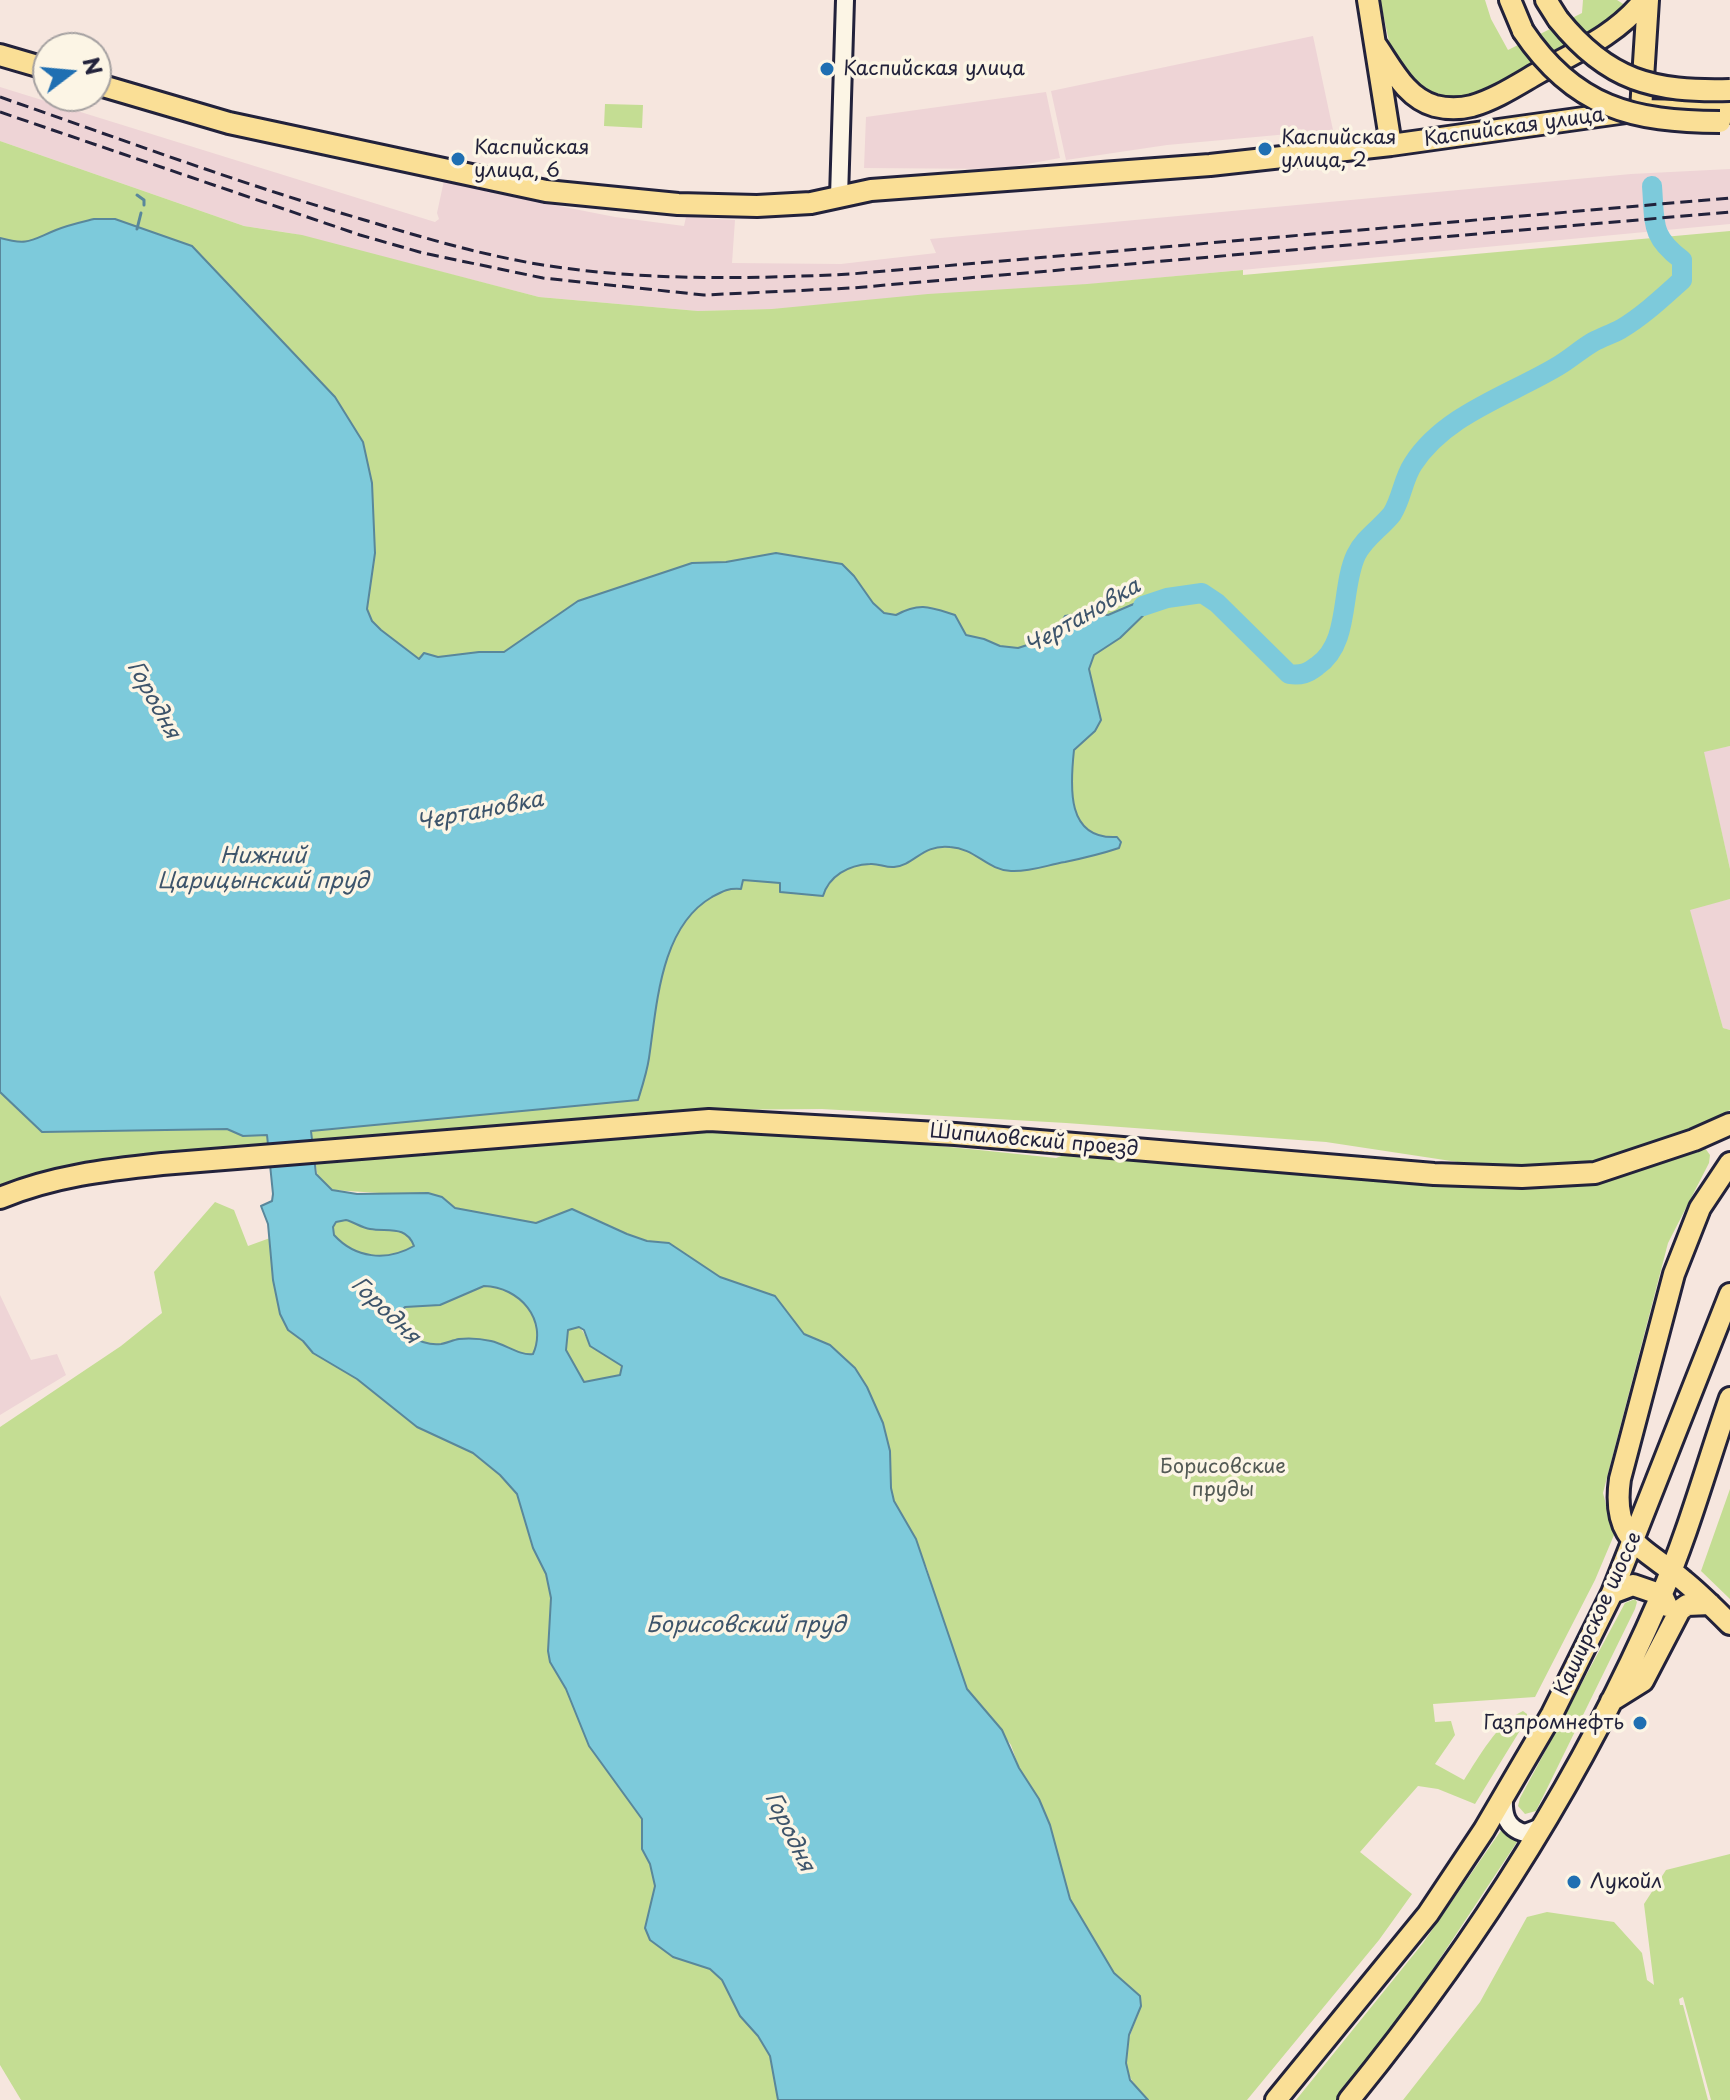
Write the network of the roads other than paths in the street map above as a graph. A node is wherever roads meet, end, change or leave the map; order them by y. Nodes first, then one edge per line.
1 (845, 0) edge
2 (1368, 0) edge
3 (1546, 0) edge
4 (1646, 0) edge
5 (1509, 1) edge
6 (1376, 45) junction
7 (0, 55) edge
8 (32, 64) edge
9 (112, 89) edge
10 (1730, 90) edge
11 (1641, 110) junction
12 (1730, 112) edge
13 (1730, 122) edge
14 (1391, 145) junction
15 (839, 197) junction
16 (1730, 1124) edge
17 (1694, 1140) junction
18 (1725, 1169) edge
19 (0, 1198) edge
20 (1730, 1294) edge
21 (1730, 1398) edge
22 (1632, 1542) junction
23 (1671, 1571) junction
24 (1612, 1593) junction
25 (1662, 1595) junction
26 (1710, 1604) junction
27 (1730, 1624) edge
28 (1671, 1625) junction
29 (1611, 1701) junction
30 (1504, 1795) junction
31 (1541, 1827) junction
32 (1276, 2100) edge
33 (1349, 2100) edge

1 - 15 street
2 - 6 main road
3 - 10 main road, bridge
4 - 6 main road
4 - 11 main road
5 - 13 main road, bridge
6 - 14 main road
7 - 8 main road
9 - 15 main road, Каспийская улица
11 - 12 main road, Каспийская улица
11 - 14 main road, Каспийская улица
14 - 15 main road, Каспийская улица
16 - 17 main road, Шипиловский проезд
17 - 18 main road
17 - 19 main road, Шипиловский проезд
18 - 22 main road
20 - 22 main road, Каширское шоссе
21 - 23 main road
22 - 23 main road
22 - 24 main road, Каширское шоссе
23 - 25 main road
23 - 26 main road
24 - 25 main road
24 - 30 main road, Каширское шоссе
25 - 28 main road
25 - 29 main road
26 - 27 main road
26 - 28 main road
28 - 29 main road
29 - 31 main road
30 - 31 street
30 - 32 main road, Каширское шоссе
31 - 33 main road

